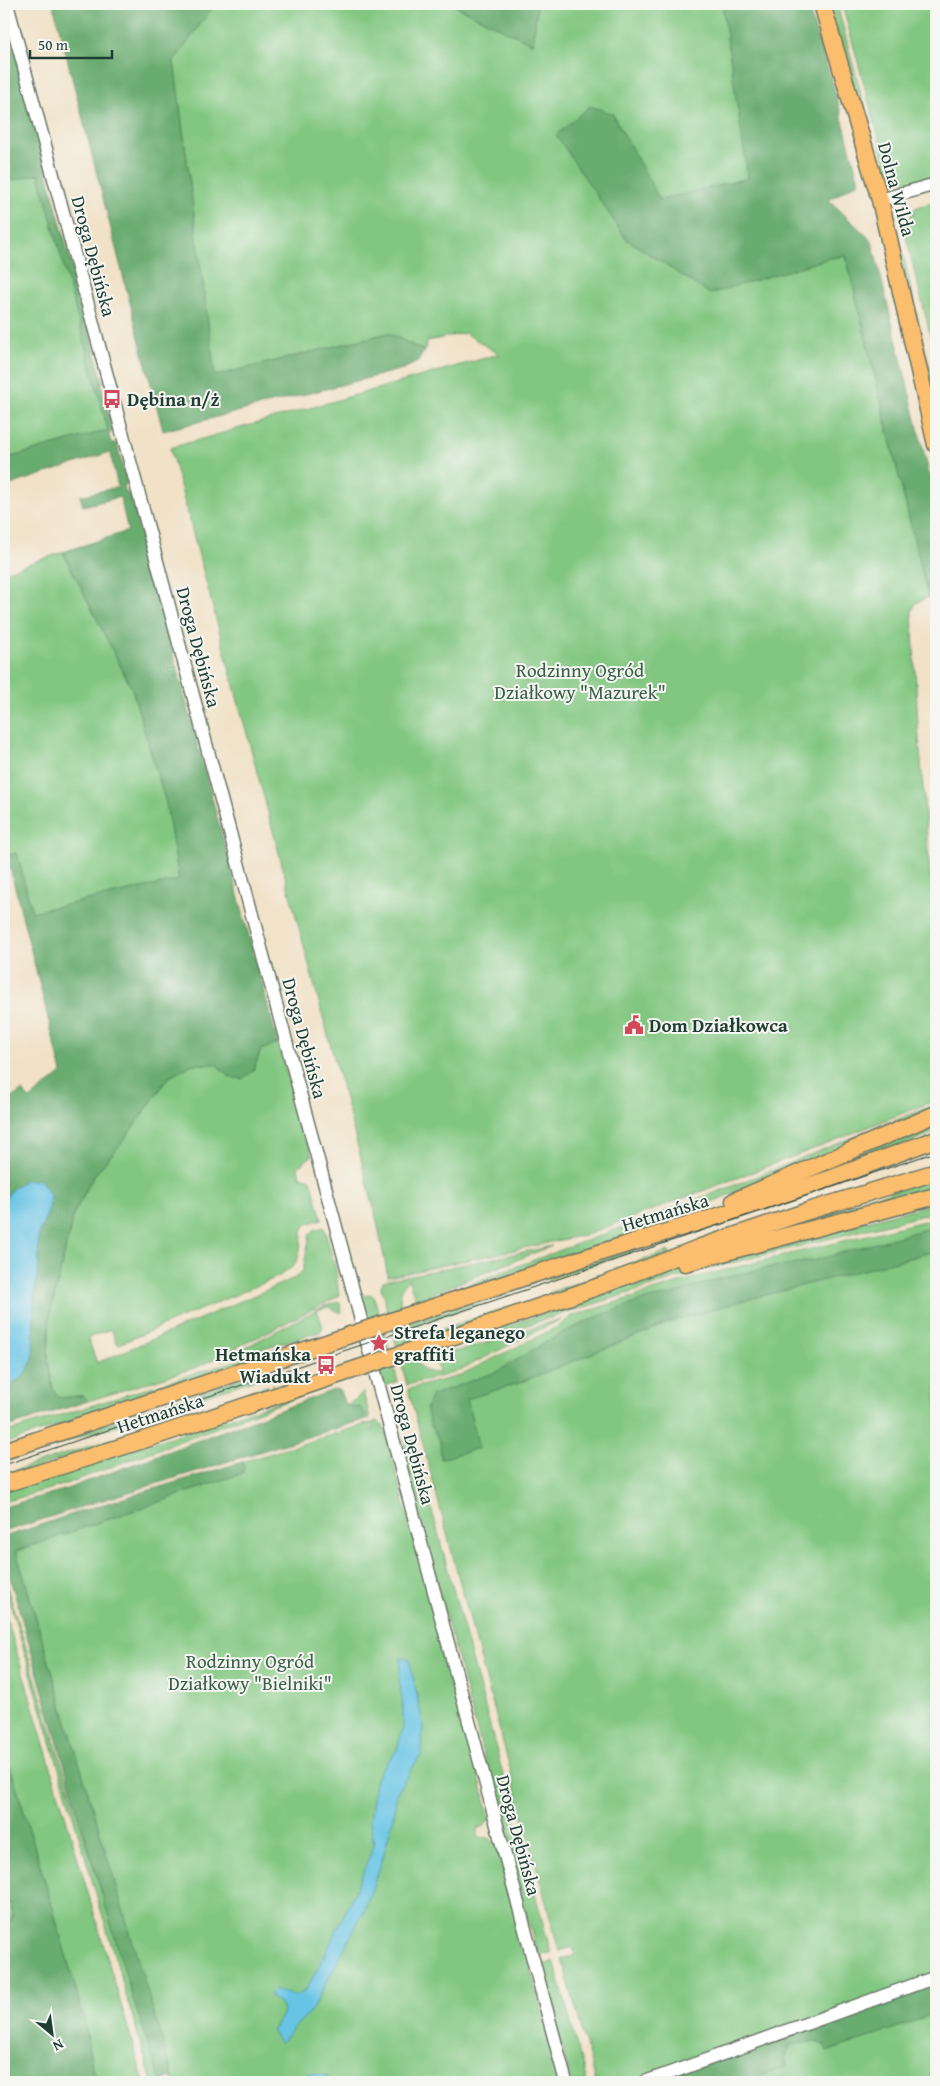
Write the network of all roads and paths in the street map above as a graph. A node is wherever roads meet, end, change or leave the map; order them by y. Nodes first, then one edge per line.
1 (7, 4) edge
2 (822, 4) edge
3 (936, 184) edge
4 (880, 200) junction
5 (936, 445) edge
6 (936, 1114) edge
7 (936, 1139) edge
8 (936, 1172) edge
9 (936, 1196) edge
10 (638, 1241) junction
11 (622, 1278) junction
12 (4, 1451) edge
13 (4, 1484) edge
14 (936, 1977) edge
15 (566, 2082) edge
16 (645, 2082) edge

1 - 15 street, Droga Dębińska
2 - 4 main road, Dolna Wilda
3 - 4 street
4 - 5 main road, Dolna Wilda
6 - 10 main road
7 - 10 main road, Hetmańska
8 - 11 main road
9 - 11 main road
10 - 12 main road, Hetmańska, bridge
11 - 13 main road, Hetmańska, bridge
14 - 16 street

